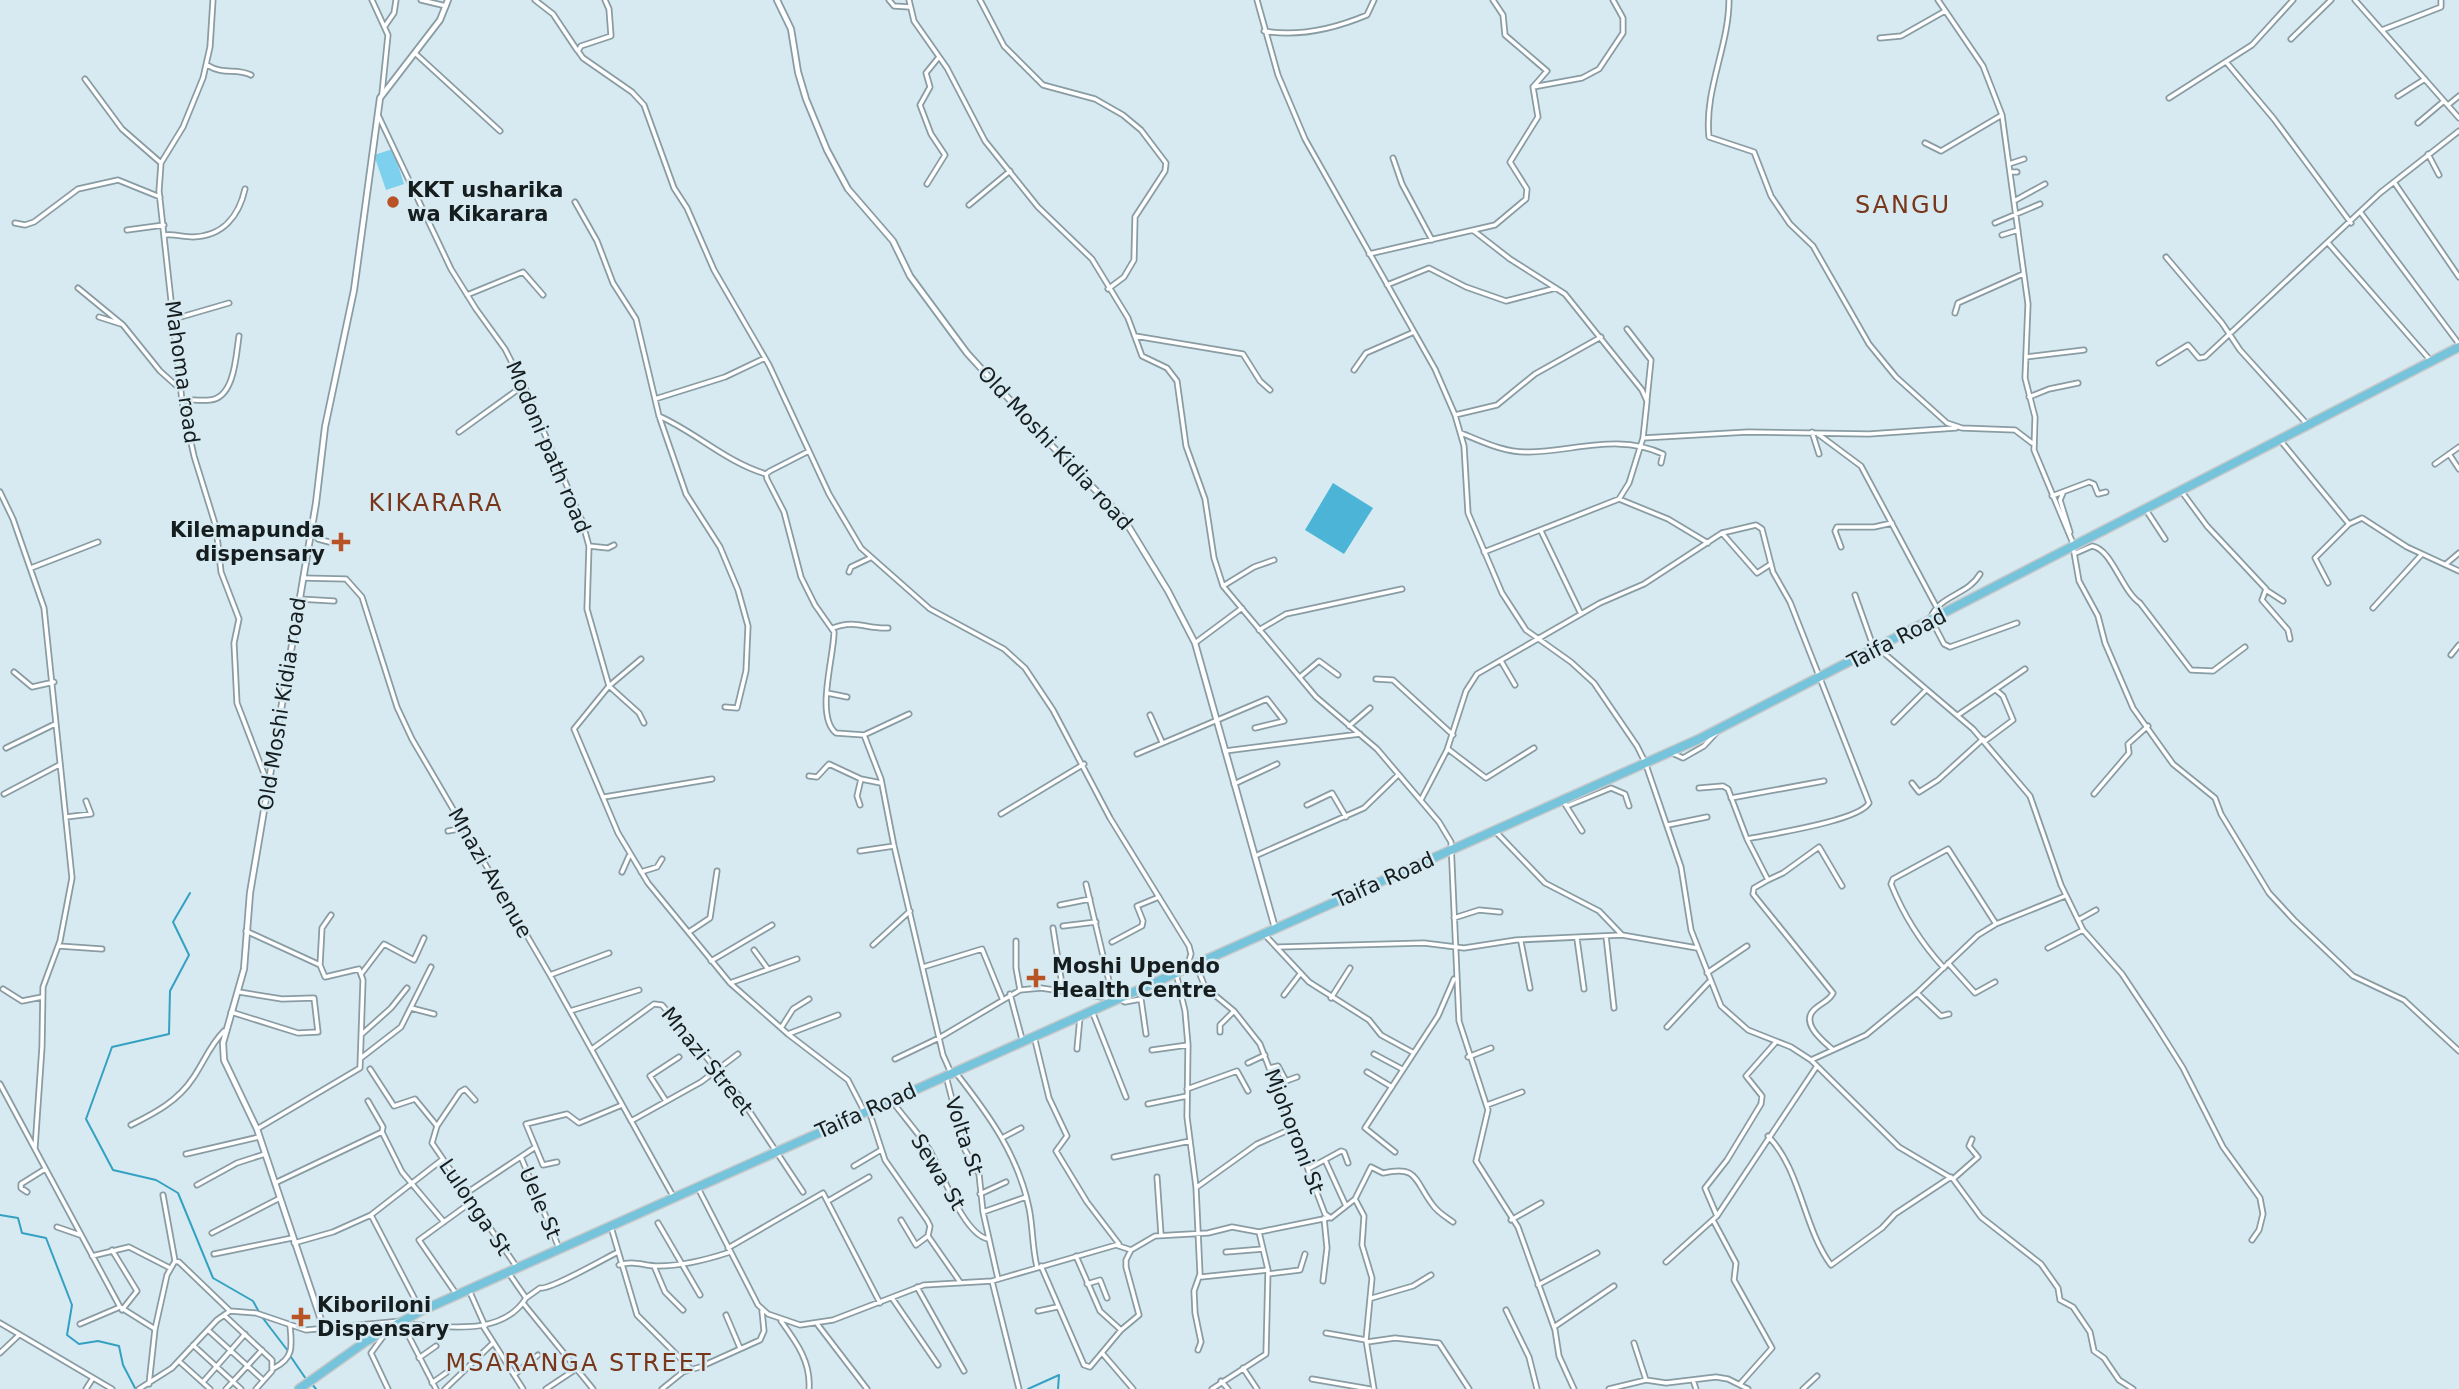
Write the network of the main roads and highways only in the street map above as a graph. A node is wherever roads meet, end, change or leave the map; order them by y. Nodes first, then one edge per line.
1 (2459, 345) edge
2 (299, 1389) edge

1 - 2 highway, Taifa Road

